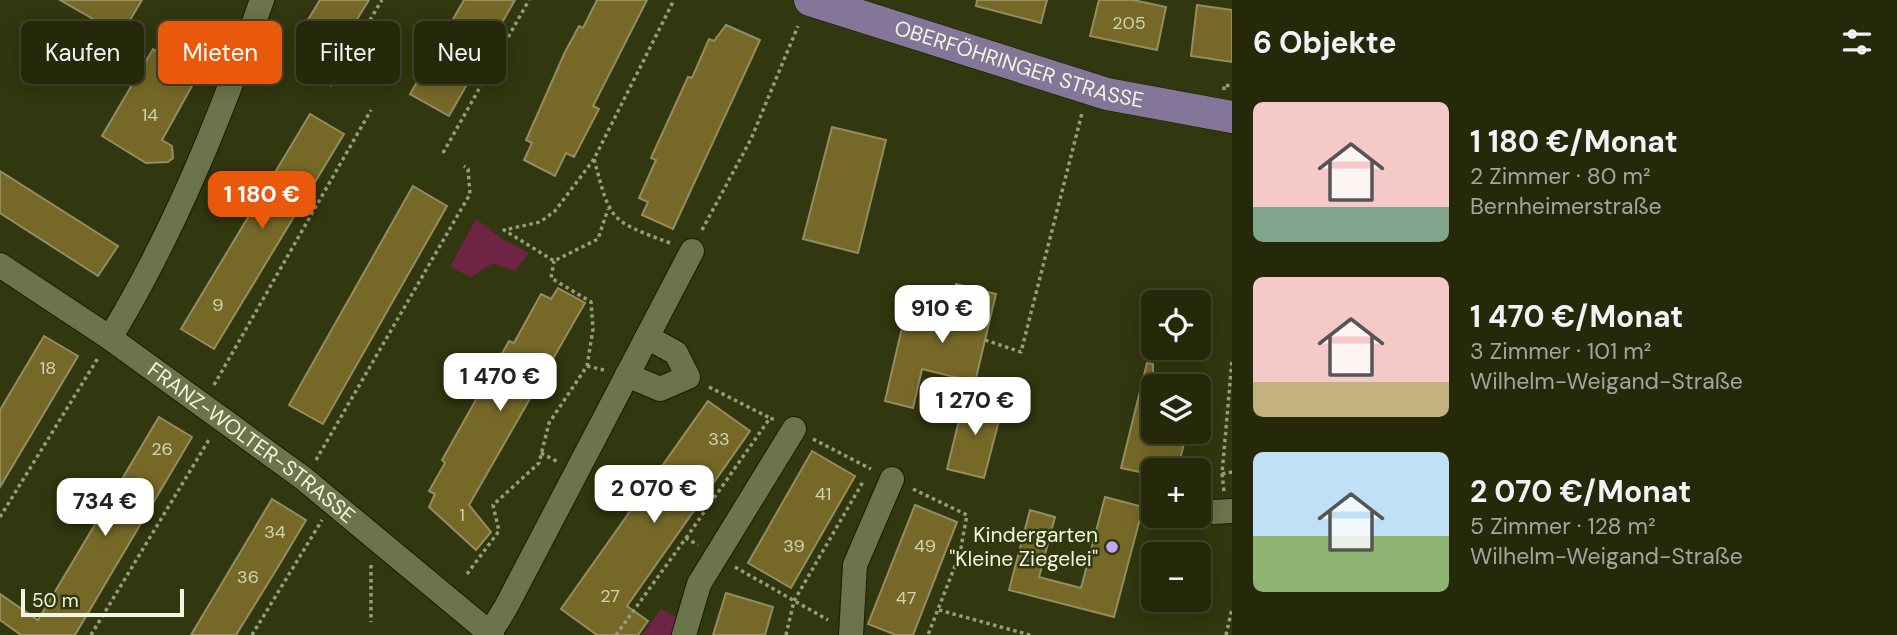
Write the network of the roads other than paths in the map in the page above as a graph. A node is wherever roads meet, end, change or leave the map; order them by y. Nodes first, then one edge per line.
1 (262, 0) edge
2 (804, 13) edge
3 (1232, 117) edge
4 (692, 251) road end
5 (0, 265) edge
6 (647, 337) junction
7 (110, 338) junction
8 (627, 375) junction
9 (793, 429) dead end
10 (892, 479) road end
11 (491, 634) edge
12 (684, 635) edge
13 (851, 635) edge

1 - 7 street
2 - 3 main road, OBERFÖHRINGER STRASSE
4 - 6 street
5 - 7 street, FRANZ-WOLTER-STRASSE
6 - 8 street
6 - 8 street
7 - 11 street, FRANZ-WOLTER-STRASSE
8 - 11 street
9 - 12 street
10 - 13 street

